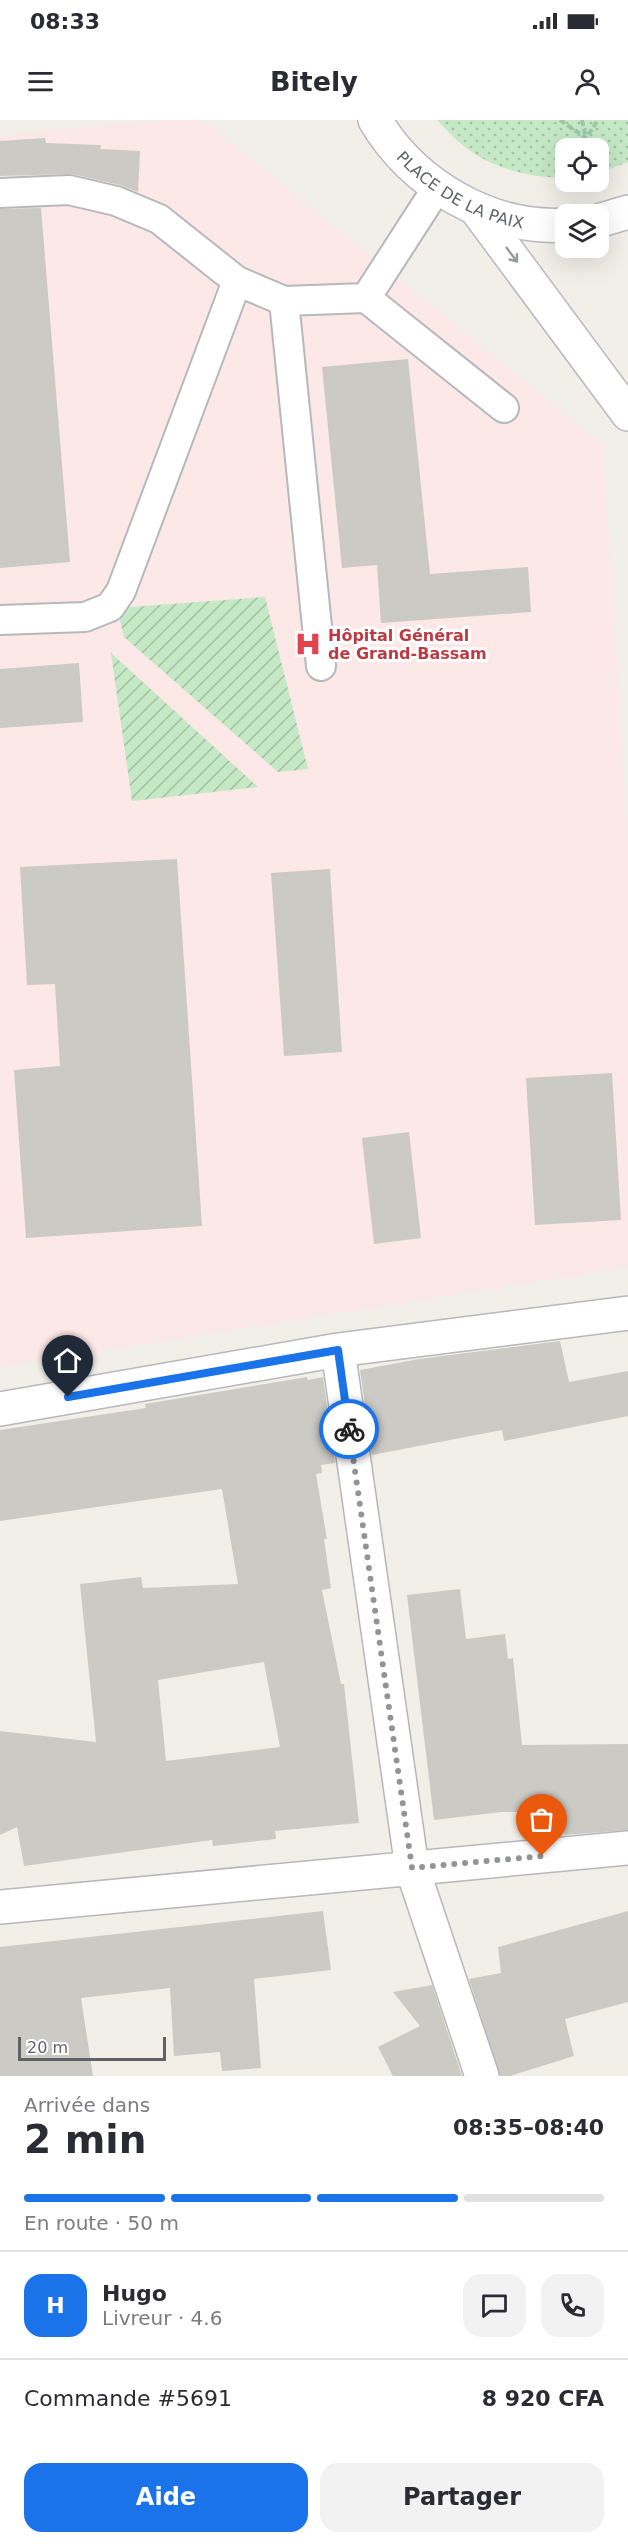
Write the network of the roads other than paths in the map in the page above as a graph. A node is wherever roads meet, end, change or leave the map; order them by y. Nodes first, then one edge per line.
1 (375, 120) edge
2 (437, 188) junction
3 (0, 193) edge
4 (476, 209) junction
5 (628, 212) edge
6 (609, 218) edge
7 (555, 224) edge
8 (237, 281) junction
9 (366, 298) junction
10 (284, 301) junction
11 (504, 408) dead end
12 (628, 414) edge
13 (0, 620) edge
14 (321, 666) dead end
15 (628, 1312) edge
16 (338, 1350) junction
17 (0, 1409) edge
18 (628, 1848) edge
19 (412, 1868) junction
20 (0, 1908) edge
21 (482, 2076) edge

1 - 2 street, PLACE DE LA PAIX
2 - 4 street, PLACE DE LA PAIX
2 - 9 lane
3 - 8 lane
4 - 7 street, PLACE DE LA PAIX
4 -> 12 street
5 - 6 street
8 - 10 lane
8 - 13 lane
9 - 10 lane
9 - 11 lane
10 - 14 lane
15 - 16 street
16 - 17 street
16 - 19 street
18 - 19 street
19 - 20 street
19 - 21 street

